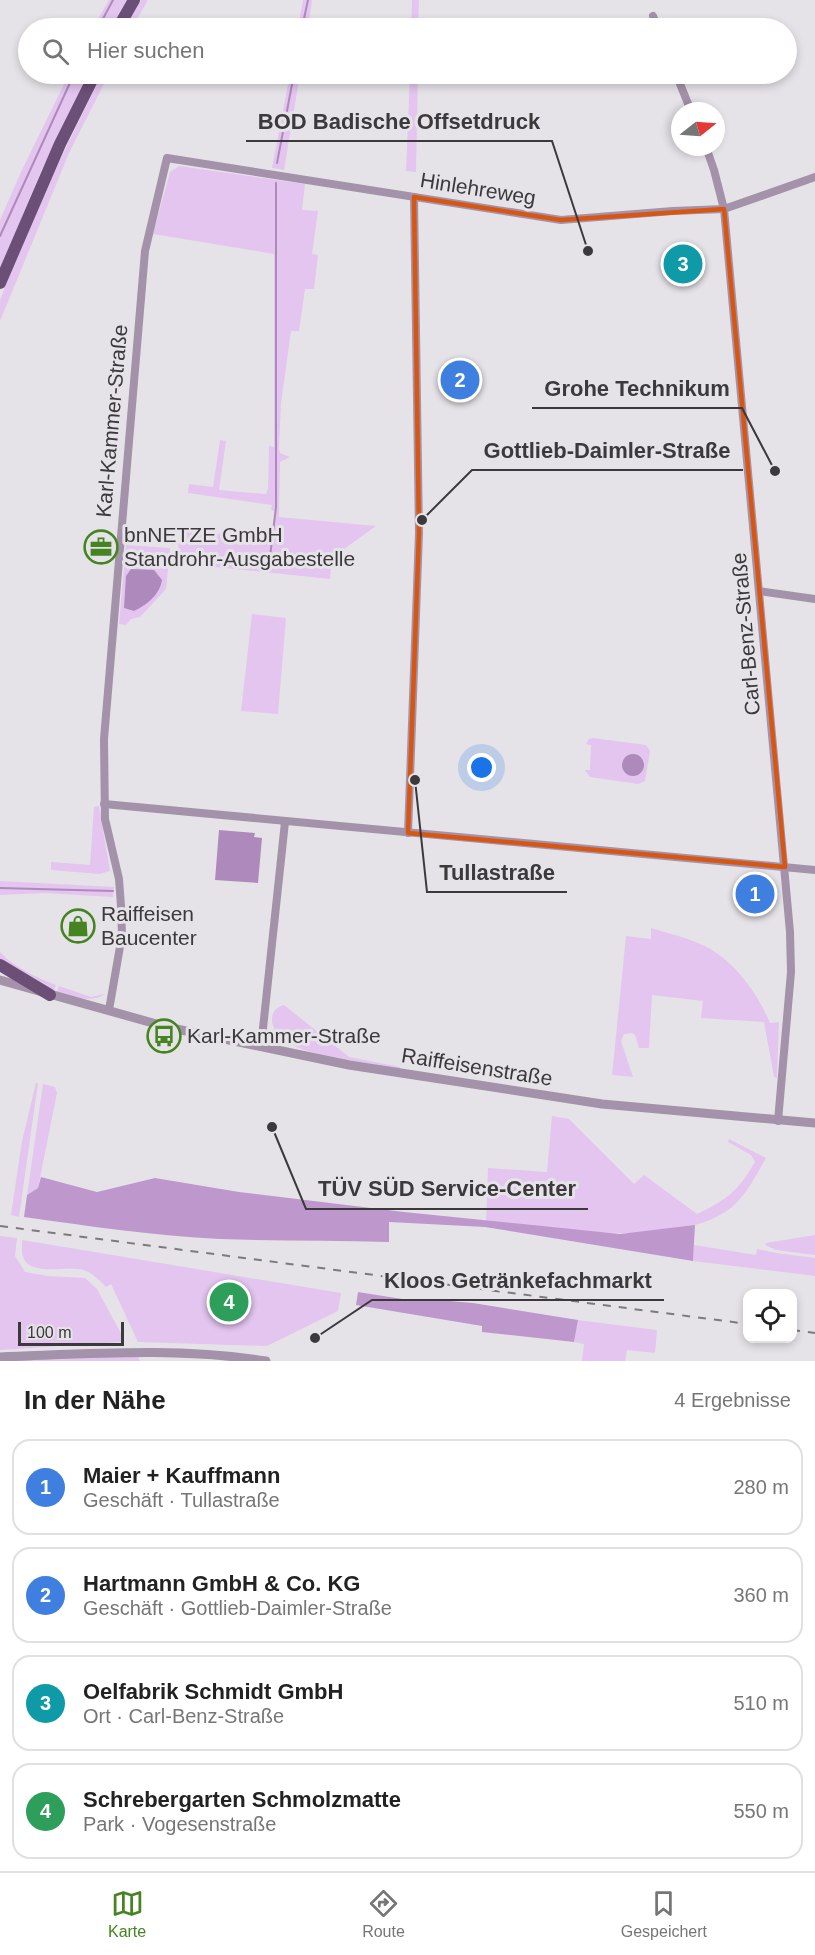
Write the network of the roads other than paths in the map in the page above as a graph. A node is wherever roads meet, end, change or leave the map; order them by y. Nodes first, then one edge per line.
1 (134, 0) edge
2 (124, 18) edge
3 (90, 84) edge
4 (680, 84) edge
5 (687, 102) edge
6 (709, 156) edge
7 (167, 158) joint
8 (815, 177) edge
9 (414, 197) junction
10 (724, 209) junction
11 (0, 283) edge
12 (759, 591) junction
13 (815, 599) edge
14 (104, 804) junction
15 (285, 822) junction
16 (408, 832) junction
17 (785, 867) junction
18 (815, 870) edge
19 (0, 965) edge
20 (0, 980) edge
21 (50, 995) junction
22 (109, 1010) junction
23 (261, 1047) junction
24 (778, 1121) junction
25 (815, 1123) edge
26 (0, 1357) edge
27 (266, 1361) edge

1 - 2 main road
3 - 11 main road
4 - 5 street
6 - 10 street, Carl-Benz-Straße
7 - 9 street, Hinlehreweg
7 - 14 street, Karl-Kammer-Straße
8 - 10 street, Hinlehreweg
9 - 10 street, Hinlehreweg
9 - 16 street
10 - 12 street, Carl-Benz-Straße
12 - 13 street
12 - 17 street, Carl-Benz-Straße
14 - 15 street
14 - 22 street, Karl-Kammer-Straße
15 - 16 street
15 - 23 street
16 - 17 street
17 - 18 street
17 - 24 street, Carl-Benz-Straße
19 - 21 main road
20 - 21 street, Raiffeisenstraße
21 - 22 street, Raiffeisenstraße
22 - 23 street, Raiffeisenstraße
23 - 24 street, Raiffeisenstraße
24 - 25 street, Raiffeisenstraße
26 - 27 street

